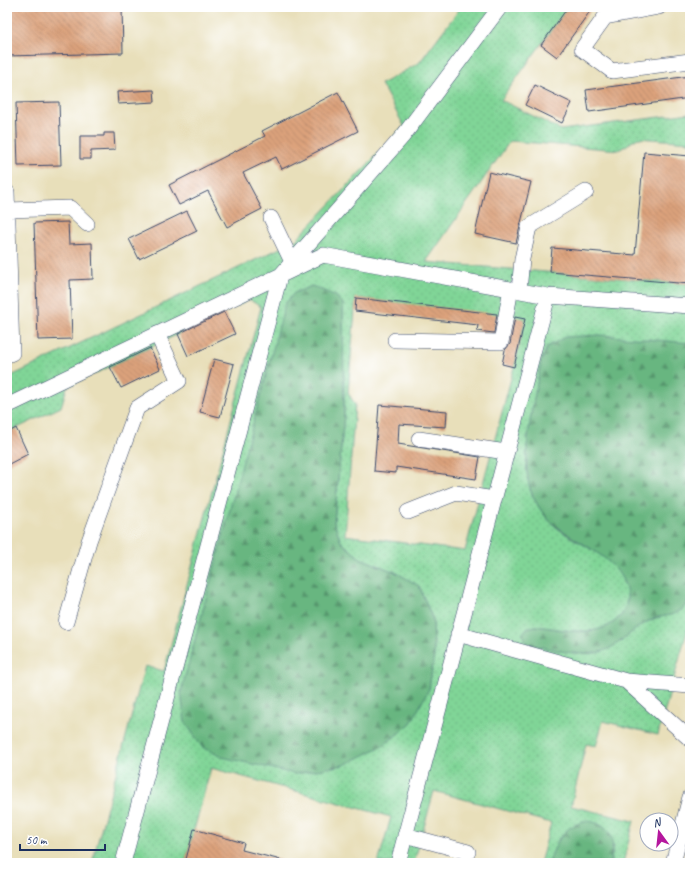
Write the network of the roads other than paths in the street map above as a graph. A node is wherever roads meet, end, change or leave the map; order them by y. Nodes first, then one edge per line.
1 (500, 7) edge
2 (659, 7) edge
3 (690, 61) edge
4 (7, 192) edge
5 (586, 192) dead end
6 (8, 210) edge
7 (271, 218) dead end
8 (87, 224) dead end
9 (315, 237) junction
10 (323, 255) junction
11 (294, 265) junction
12 (8, 272) edge
13 (280, 276) junction
14 (515, 290) junction
15 (548, 296) junction
16 (690, 306) edge
17 (157, 334) junction
18 (394, 340) dead end
19 (7, 355) edge
20 (7, 406) edge
21 (420, 439) dead end
22 (506, 452) junction
23 (494, 499) junction
24 (408, 512) dead end
25 (66, 622) dead end
26 (458, 634) junction
27 (626, 681) junction
28 (690, 686) edge
29 (690, 739) edge
30 (690, 797) edge
31 (405, 835) junction
32 (468, 852) dead end
33 (123, 863) edge
34 (398, 863) edge
35 (673, 863) edge

1 - 9 street
2 - 3 street
4 - 6 street
5 - 14 street
6 - 8 street
6 - 12 street
7 - 11 street
9 - 10 street
9 - 11 street
10 - 11 street
10 - 14 street
11 - 13 street
12 - 19 street
13 - 17 street
13 - 33 street
14 - 15 street
14 - 18 street
15 - 16 street
15 - 22 street
17 - 20 street
17 - 25 street
21 - 22 street
22 - 23 street
23 - 24 street
23 - 26 street
26 - 27 street
26 - 31 street
27 - 28 street
27 - 29 street
30 - 35 street
31 - 32 street
31 - 34 street

